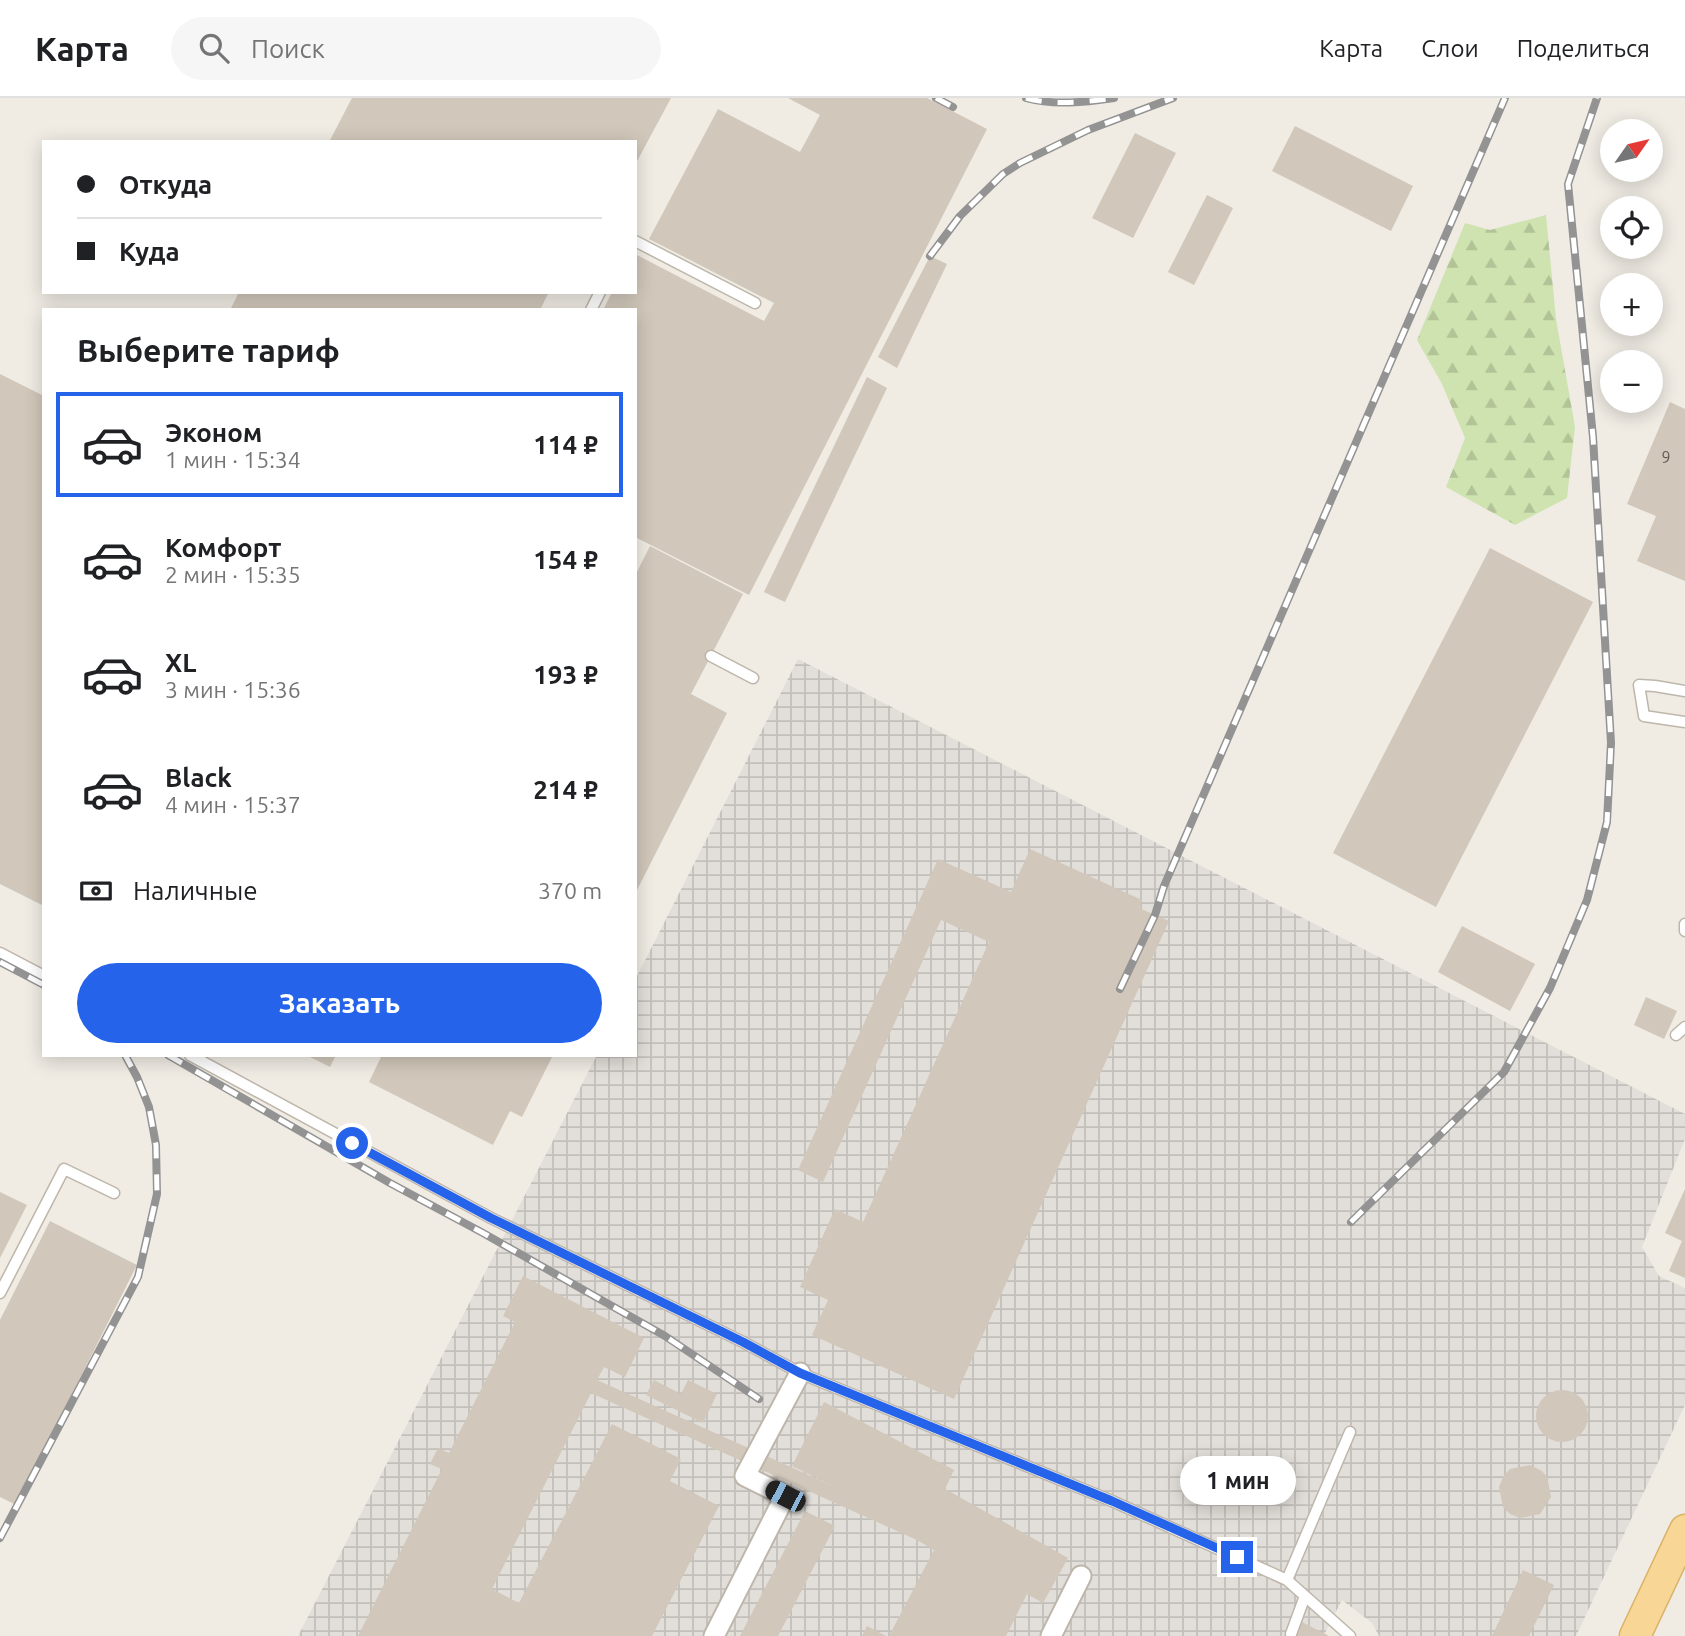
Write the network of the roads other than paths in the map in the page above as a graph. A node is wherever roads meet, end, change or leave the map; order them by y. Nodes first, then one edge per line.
1 (637, 242) edge
2 (755, 303) dead end
3 (711, 656) dead end
4 (753, 678) dead end
5 (1685, 691) edge
6 (1685, 722) edge
7 (1685, 925) edge
8 (1685, 931) edge
9 (0, 953) edge
10 (42, 975) edge
11 (1685, 1027) edge
12 (1676, 1035) dead end
13 (194, 1057) edge
14 (114, 1193) dead end
15 (0, 1293) edge
16 (800, 1373) junction
17 (1350, 1432) dead end
18 (1685, 1530) edge
19 (1081, 1576) dead end
20 (1287, 1580) junction
21 (1305, 1596) junction
22 (1291, 1634) dead end
23 (714, 1636) edge
24 (1051, 1636) edge
25 (1350, 1636) edge
26 (1634, 1636) edge

1 - 2 lane
3 - 4 lane
5 - 6 lane
7 - 8 lane
9 - 10 lane
11 - 12 lane
13 - 16 lane
14 - 15 lane
16 - 20 lane
16 - 23 street
17 - 20 lane
18 - 26 main road
19 - 24 street
20 - 21 lane
21 - 22 lane
21 - 25 lane

